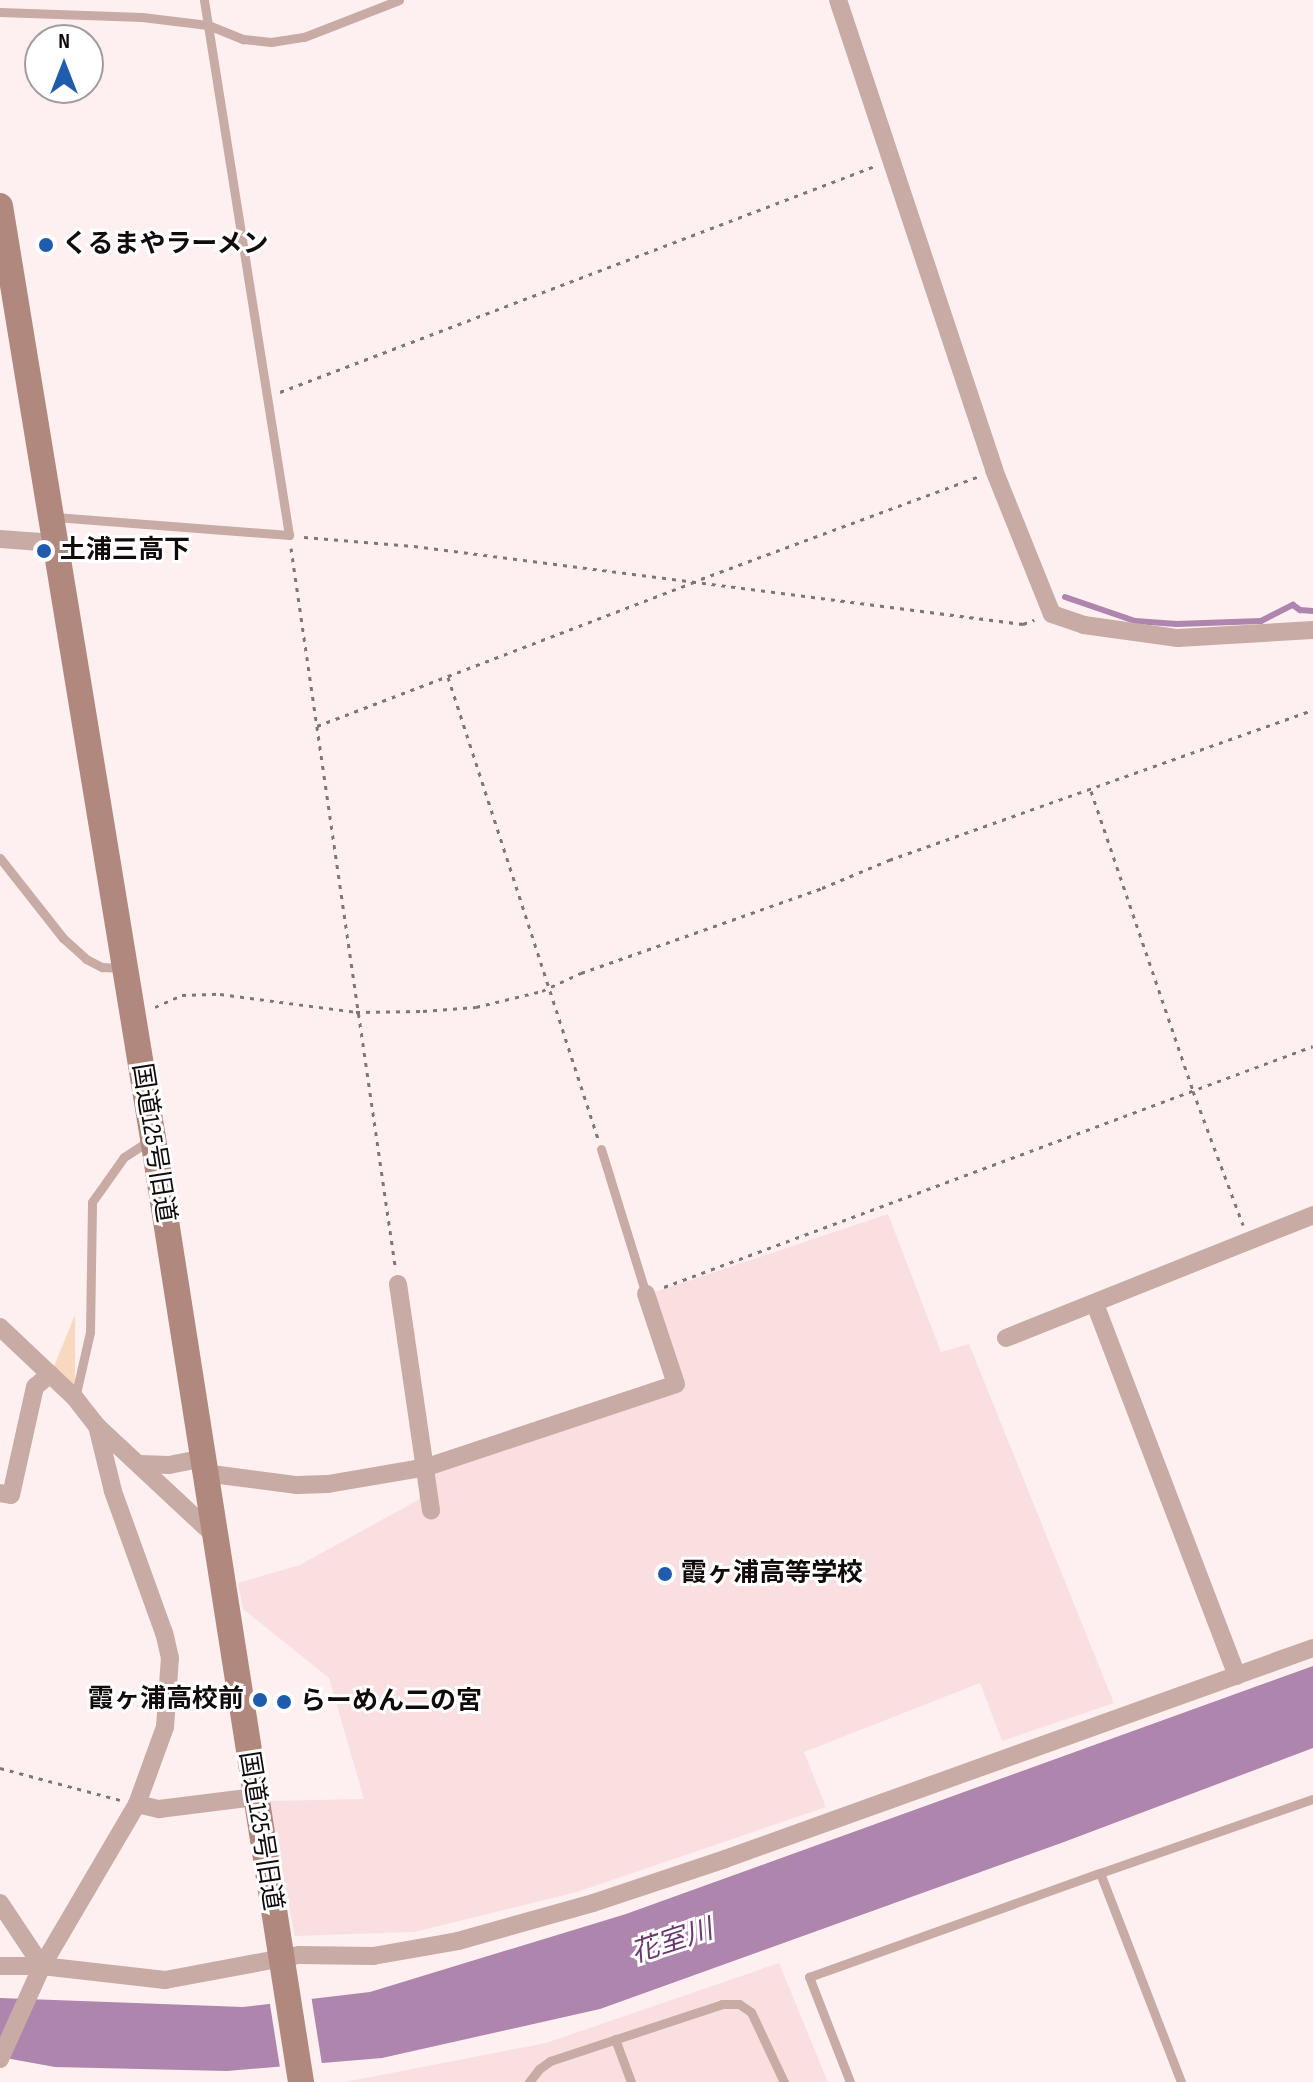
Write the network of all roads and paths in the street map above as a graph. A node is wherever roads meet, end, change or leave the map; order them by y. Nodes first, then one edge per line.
1 (204, 0) edge
2 (399, 0) edge
3 (838, 0) edge
4 (0, 12) edge
5 (208, 25) junction
6 (892, 160) junction
7 (0, 206) edge
8 (269, 396) junction
9 (994, 470) junction
10 (52, 530) junction
11 (289, 535) junction
12 (0, 539) edge
13 (698, 581) junction
14 (1052, 614) junction
15 (1313, 630) edge
16 (448, 676) junction
17 (1313, 710) edge
18 (316, 727) junction
19 (1091, 789) junction
20 (0, 858) edge
21 (125, 968) junction
22 (551, 987) junction
23 (356, 1012) junction
24 (133, 1016) junction
25 (1313, 1046) edge
26 (1193, 1091) junction
27 (153, 1138) junction
28 (601, 1149) joint
29 (1313, 1215) edge
30 (1249, 1240) junction
31 (398, 1284) joint
32 (646, 1294) junction
33 (1095, 1304) junction
34 (0, 1327) edge
35 (1006, 1338) dead end
36 (50, 1374) junction
37 (75, 1398) junction
38 (97, 1426) junction
39 (139, 1464) junction
40 (202, 1466) junction
41 (427, 1467) junction
42 (0, 1493) edge
43 (431, 1511) dead end
44 (213, 1534) junction
45 (1313, 1648) edge
46 (1237, 1676) junction
47 (0, 1768) edge
48 (255, 1797) junction
49 (1313, 1799) edge
50 (137, 1804) junction
51 (1100, 1873) junction
52 (0, 1903) edge
53 (0, 1966) edge
54 (282, 1968) junction
55 (38, 1975) junction
56 (615, 2039) junction
57 (0, 2059) edge
58 (301, 2082) edge
59 (529, 2082) edge
60 (631, 2082) edge
61 (784, 2082) edge
62 (850, 2082) edge
63 (1181, 2082) edge

1 - 5 lane
2 - 5 lane
3 - 6 street
4 - 5 lane
5 - 8 lane
6 - 8 path
6 - 9 street
7 - 10 street, 国道125号旧道
8 - 11 lane
9 - 13 path
9 - 14 street
10 - 11 lane
10 - 12 street
10 - 21 street, 国道125号旧道
11 - 13 path
11 - 18 path
13 - 14 path
13 - 16 path
14 - 15 street
16 - 18 path
16 - 22 path
17 - 19 path
18 - 23 path
19 - 22 path
19 - 26 path
20 - 21 lane
21 - 24 street, 国道125号旧道
22 - 23 path
22 - 28 path
23 - 24 path
23 - 31 path
24 - 27 street, 国道125号旧道
25 - 26 path
26 - 30 path
26 - 32 path
27 - 37 lane
27 - 40 street, 国道125号旧道
28 - 32 lane
29 - 30 street
30 - 33 street
31 - 41 street
32 - 41 street
33 - 35 street
33 - 46 street
34 - 36 street
36 - 37 street
36 - 42 street
37 - 38 street
38 - 39 street
38 - 50 street
39 - 40 street
39 - 44 street
40 - 41 street
40 - 44 street, 国道125号旧道
41 - 43 street
44 - 48 street, 国道125号旧道
45 - 46 street
46 - 54 street
47 - 50 path
48 - 50 street
48 - 54 street, 国道125号旧道
49 - 51 lane
50 - 55 street
51 - 62 lane
51 - 63 lane
52 - 55 street
53 - 55 street
54 - 55 street
54 - 58 street, 国道125号旧道
55 - 57 street
56 - 59 lane
56 - 60 lane
56 - 61 lane

